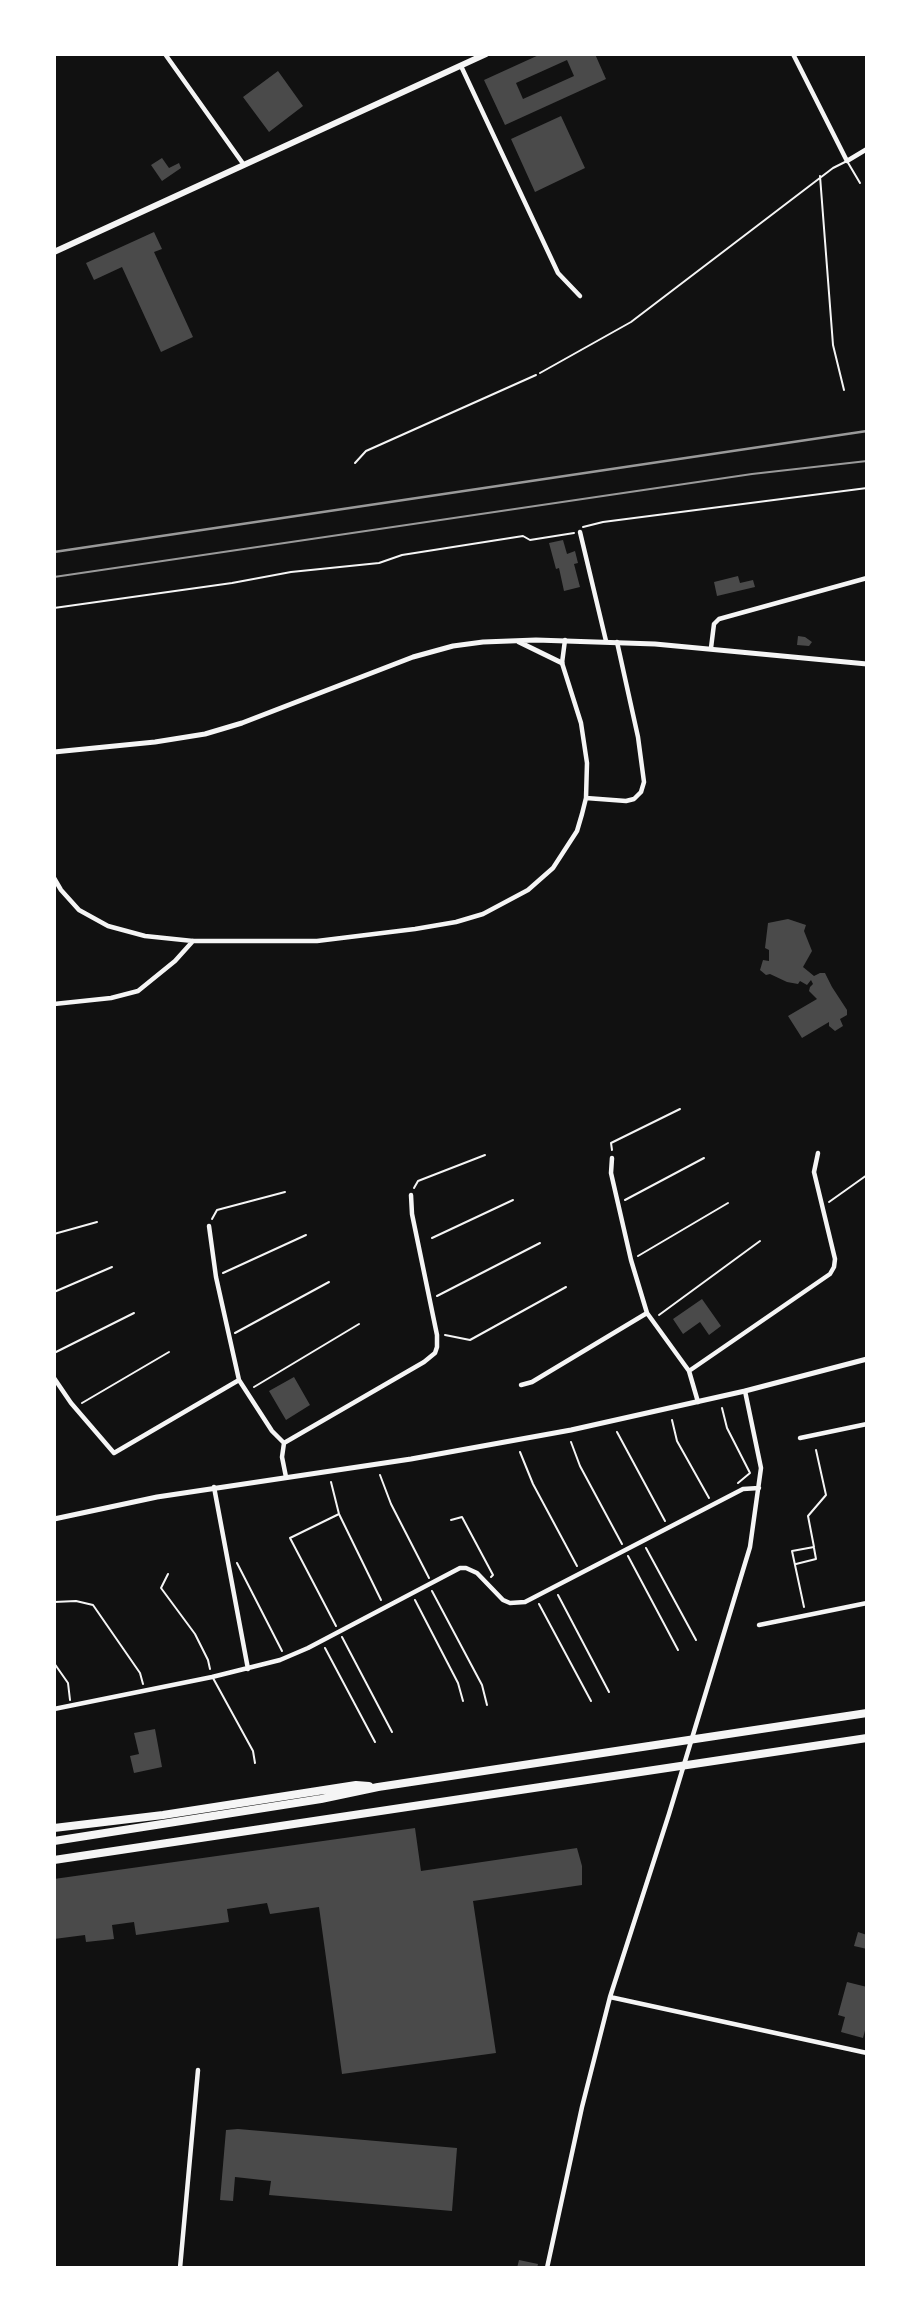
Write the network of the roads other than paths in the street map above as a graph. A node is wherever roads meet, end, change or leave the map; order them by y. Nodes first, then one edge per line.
1 (165, 54) edge
2 (486, 54) edge
3 (793, 54) edge
4 (461, 66) junction
5 (867, 149) edge
6 (847, 160) junction
7 (244, 165) junction
8 (820, 176) junction
9 (860, 183) dead end
10 (54, 253) edge
11 (580, 296) dead end
12 (540, 373) road end
13 (844, 390) dead end
14 (580, 532) road end
15 (867, 578) edge
16 (516, 640) junction
17 (565, 640) junction
18 (606, 641) junction
19 (617, 642) junction
20 (711, 648) junction
21 (562, 663) junction
22 (867, 664) edge
23 (54, 752) edge
24 (586, 798) junction
25 (54, 877) edge
26 (193, 941) junction
27 (54, 1004) edge
28 (818, 1153) dead end
29 (612, 1158) road end
30 (411, 1195) road end
31 (209, 1226) road end
32 (647, 1312) junction
33 (867, 1359) edge
34 (689, 1371) junction
35 (54, 1378) edge
36 (239, 1380) junction
37 (521, 1385) dead end
38 (745, 1391) junction
39 (698, 1402) junction
40 (867, 1424) edge
41 (800, 1438) dead end
42 (284, 1443) junction
43 (286, 1477) junction
44 (214, 1487) junction
45 (759, 1488) junction
46 (54, 1519) edge
47 (867, 1602) edge
48 (759, 1625) dead end
49 (248, 1669) junction
50 (212, 1677) junction
51 (54, 1709) edge
52 (867, 1713) edge
53 (867, 1738) edge
54 (255, 1763) dead end
55 (379, 1787) junction
56 (54, 1828) edge
57 (54, 1841) edge
58 (54, 1860) edge
59 (610, 1997) junction
60 (867, 2053) edge
61 (198, 2070) dead end
62 (180, 2268) edge
63 (547, 2268) edge

1 - 7 street
2 - 4 main road
3 - 6 street
4 - 7 main road
4 - 11 street
5 - 6 street
6 - 8 lane
6 - 9 lane
7 - 10 main road
8 - 12 lane
8 - 13 lane
14 - 18 street
15 - 20 street
16 - 17 street
16 - 21 street
16 - 23 street
17 - 18 street
17 - 21 street
18 - 19 street
19 - 20 street
19 - 24 street
20 - 22 street
21 - 24 street
24 - 26 street
25 - 26 street
26 - 27 street
28 - 34 street
29 - 32 street
30 - 42 street
31 - 36 street
32 - 34 street
32 - 37 street
33 - 38 street
34 - 39 street
35 - 36 street
36 - 42 street
38 - 39 street
38 - 45 street
39 - 43 street
40 - 41 street
42 - 43 street
43 - 44 street
44 - 46 street
44 - 49 street
45 - 49 street
45 - 59 street
47 - 48 street
49 - 50 street
50 - 51 street
50 - 54 lane
52 - 55 highway
53 - 58 highway
55 - 56 highway
55 - 57 highway
59 - 60 street
59 - 63 street
61 - 62 street

